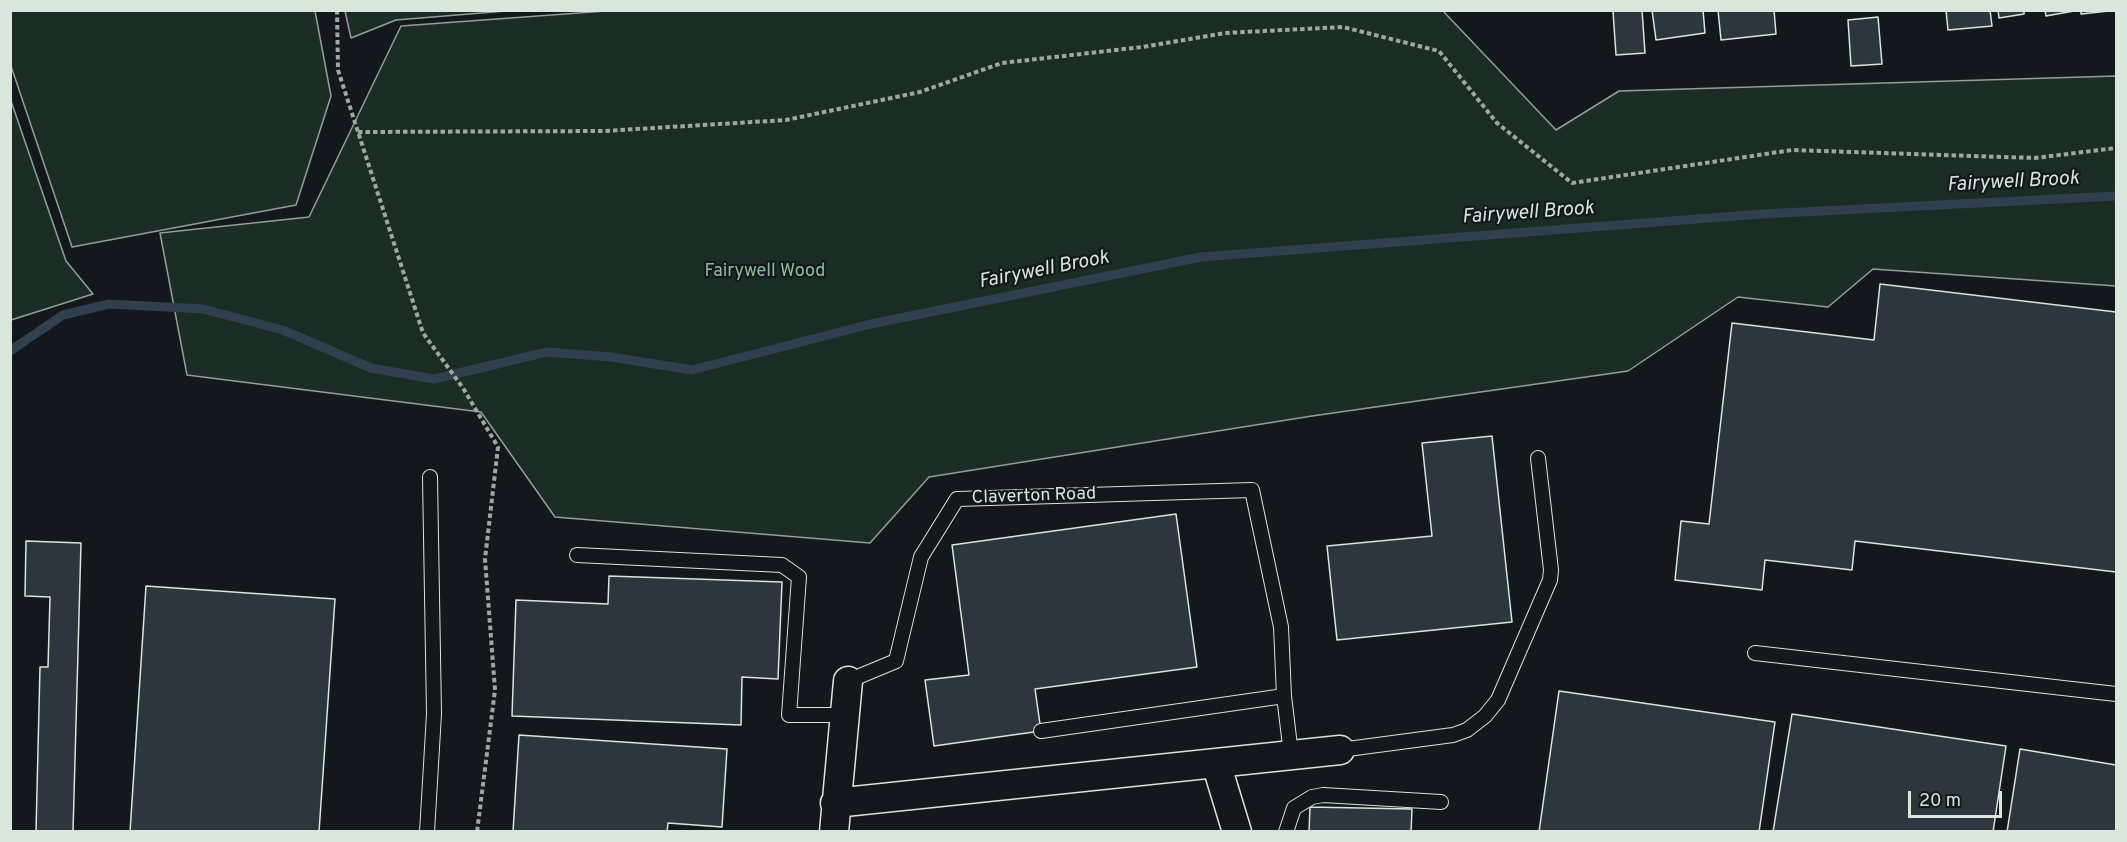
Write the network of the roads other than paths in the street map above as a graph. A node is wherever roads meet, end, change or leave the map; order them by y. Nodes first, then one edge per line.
1 (1538, 458) dead end
2 (430, 477) dead end
3 (577, 555) dead end
4 (1755, 653) dead end
5 (848, 681) joint
6 (2116, 694) edge
7 (1284, 696) junction
8 (844, 715) junction
9 (1041, 731) dead end
10 (1340, 750) joint
11 (1291, 754) junction
12 (1215, 763) junction
13 (1441, 802) dead end
14 (835, 803) junction
15 (427, 831) edge
16 (834, 831) edge
17 (1237, 831) edge
18 (1286, 831) edge

1 - 10 lane
2 - 15 lane
3 - 8 lane
4 - 6 lane
5 - 7 lane, Claverton Road
5 - 8 street, Claverton Road
7 - 9 lane
7 - 11 lane
8 - 14 street, Claverton Road
10 - 11 street
11 - 12 street
12 - 14 street
12 - 17 street
13 - 18 lane
14 - 16 street, Claverton Road

